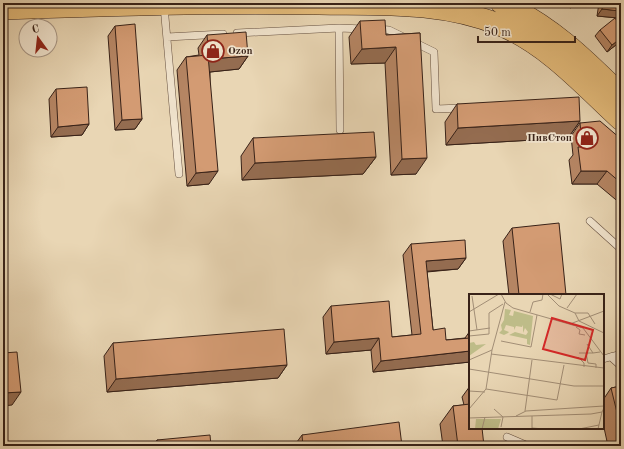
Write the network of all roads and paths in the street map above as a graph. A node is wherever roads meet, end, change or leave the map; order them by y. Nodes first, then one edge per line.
1 (501, 3) edge
2 (164, 5) junction
3 (3, 9) edge
4 (340, 28) junction
5 (167, 37) junction
6 (621, 95) edge
7 (473, 108) edge
8 (621, 120) edge
9 (340, 130) dead end
10 (179, 174) dead end
11 (590, 221) dead end
12 (621, 249) edge
13 (621, 354) edge
14 (611, 357) junction
15 (604, 359) edge
16 (621, 366) edge
17 (507, 437) dead end
18 (528, 446) edge

1 - 6 main road
2 - 3 main road
2 - 5 lane
2 - 8 main road
4 - 5 lane
4 - 7 lane
4 - 9 lane
5 - 10 lane
11 - 12 lane
13 - 14 lane
14 - 15 lane
14 - 16 lane
17 - 18 lane

